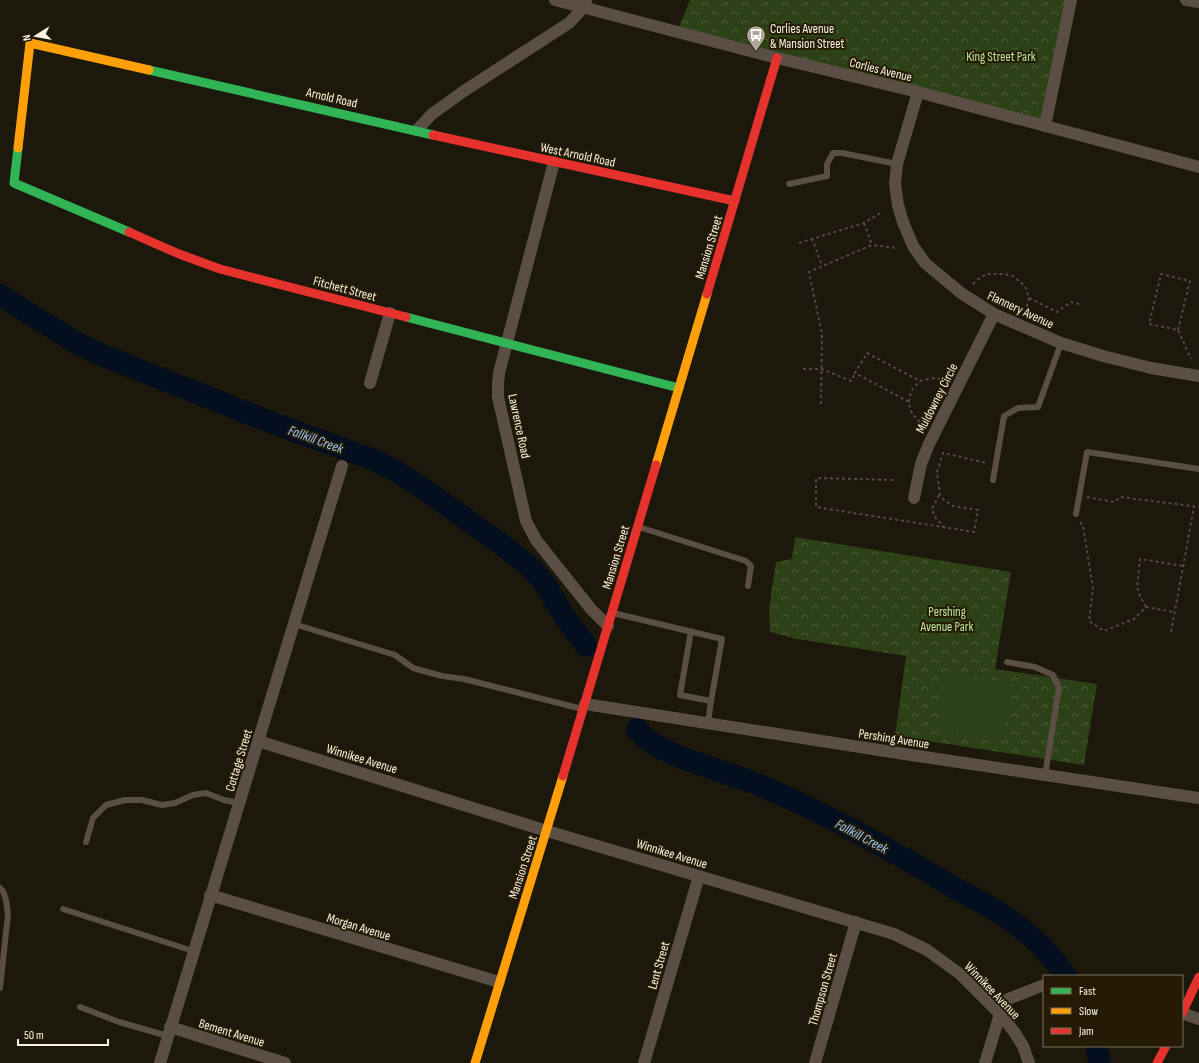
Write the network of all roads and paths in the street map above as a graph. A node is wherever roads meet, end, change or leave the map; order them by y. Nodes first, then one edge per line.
1 (555, 0) edge
2 (1070, 0) edge
3 (1186, 0) edge
4 (1199, 2) edge
5 (585, 4) edge
6 (777, 58) junction
7 (918, 92) junction
8 (1045, 126) junction
9 (416, 130) junction
10 (554, 162) junction
11 (897, 164) junction
12 (1199, 167) edge
13 (14, 183) joint
14 (789, 184) dead end
15 (735, 201) junction
16 (882, 212) dead end
17 (864, 223) junction
18 (812, 238) junction
19 (799, 243) dead end
20 (872, 245) junction
21 (896, 248) dead end
22 (822, 266) junction
23 (973, 284) dead end
24 (1029, 298) junction
25 (1079, 304) dead end
26 (390, 313) junction
27 (1025, 313) dead end
28 (994, 314) junction
29 (1178, 330) junction
30 (1062, 343) junction
31 (507, 344) junction
32 (1191, 359) dead end
33 (804, 369) dead end
34 (822, 369) junction
35 (855, 373) junction
36 (1199, 376) edge
37 (941, 379) dead end
38 (920, 381) junction
39 (370, 383) dead end
40 (679, 388) junction
41 (909, 402) junction
42 (821, 404) dead end
43 (920, 422) dead end
44 (342, 466) dead end
45 (1199, 469) edge
46 (993, 480) dead end
47 (940, 495) dead end
48 (1079, 496) junction
49 (914, 498) dead end
50 (1194, 506) junction
51 (1199, 507) edge
52 (1076, 514) joint
53 (638, 527) junction
54 (945, 528) dead end
55 (1183, 566) junction
56 (748, 586) dead end
57 (1146, 607) junction
58 (1174, 612) junction
59 (612, 613) junction
60 (294, 624) junction
61 (608, 626) junction
62 (691, 631) junction
63 (1171, 632) dead end
64 (1007, 662) dead end
65 (712, 701) junction
66 (584, 706) junction
67 (708, 723) junction
68 (258, 741) junction
69 (1045, 775) junction
70 (1199, 798) edge
71 (239, 803) junction
72 (547, 830) junction
73 (86, 842) dead end
74 (699, 876) junction
75 (0, 888) edge
76 (210, 896) junction
77 (63, 909) dead end
78 (856, 922) junction
79 (193, 951) junction
80 (1199, 978) edge
81 (499, 982) junction
82 (1043, 986) edge
83 (0, 988) edge
84 (80, 1007) dead end
85 (1183, 1011) edge
86 (1183, 1013) edge
87 (1000, 1014) junction
88 (1199, 1018) edge
89 (169, 1032) junction
90 (1165, 1047) edge
91 (160, 1063) edge
92 (285, 1063) edge
93 (475, 1063) edge
94 (644, 1063) edge
95 (815, 1063) edge
96 (985, 1063) edge
97 (1029, 1063) edge
98 (1157, 1063) edge

1 - 5 street, Corlies Avenue
2 - 8 street
3 - 4 street
5 - 6 street, Corlies Avenue
5 - 9 street
6 - 7 street, Corlies Avenue
6 - 15 main road, Mansion Street
7 - 8 street, Corlies Avenue
7 - 11 street, Flannery Avenue
8 - 12 street, Corlies Avenue
9 - 10 main road, West Arnold Road
9 - 13 main road, Arnold Road
10 - 15 main road, West Arnold Road
10 - 31 street, Lawrence Road
11 - 14 lane
11 - 28 street, Flannery Avenue
13 - 26 main road, Fitchett Street
15 - 40 main road, Mansion Street
16 - 17 path
17 - 18 path
17 - 20 path
18 - 19 path
18 - 22 path
20 - 21 path
20 - 22 path
22 - 34 path
23 - 24 path
24 - 25 path
24 - 27 path
26 - 31 main road, Fitchett Street
26 - 39 street
28 - 30 street, Flannery Avenue
28 - 49 street, Muldowney Circle
29 - 29 path
29 - 32 path
30 - 36 street, Flannery Avenue
30 - 46 lane
31 - 40 main road, Fitchett Street
31 - 61 street, Lawrence Road
33 - 34 path
34 - 35 path
34 - 42 path
35 - 38 path
35 - 41 path
37 - 38 path
38 - 41 path
40 - 53 main road, Mansion Street
41 - 43 path
44 - 60 street, Cottage Street
45 - 48 lane
47 - 54 path
48 - 50 path
48 - 52 lane
50 - 51 path
50 - 55 path
52 - 57 path
53 - 56 lane
53 - 59 main road, Mansion Street
55 - 57 path
55 - 58 path
57 - 58 path
58 - 63 path
59 - 61 main road, Mansion Street
59 - 62 lane
60 - 66 lane
60 - 68 street, Cottage Street
61 - 66 main road, Mansion Street
62 - 65 lane
62 - 65 lane
64 - 69 lane
65 - 67 lane
66 - 67 street, Pershing Avenue
66 - 72 main road, Mansion Street
67 - 69 street, Pershing Avenue
68 - 71 street, Cottage Street
68 - 72 street, Winnikee Avenue
69 - 70 street, Pershing Avenue
71 - 73 lane
71 - 76 street, Cottage Street
72 - 74 street, Winnikee Avenue
72 - 81 main road, Mansion Street
74 - 78 street, Winnikee Avenue
74 - 94 street, Lent Street
75 - 83 lane
76 - 79 street, Cottage Street
76 - 81 street, Morgan Avenue
77 - 79 lane
78 - 87 street, Winnikee Avenue
78 - 95 street, Thompson Street
79 - 89 street, Cottage Street
80 - 85 main road
81 - 93 main road, Mansion Street
82 - 87 street
84 - 89 lane
86 - 88 street
87 - 96 street
87 - 97 street, Winnikee Avenue
89 - 91 street, Cottage Street
89 - 92 street, Bement Avenue
90 - 98 main road

